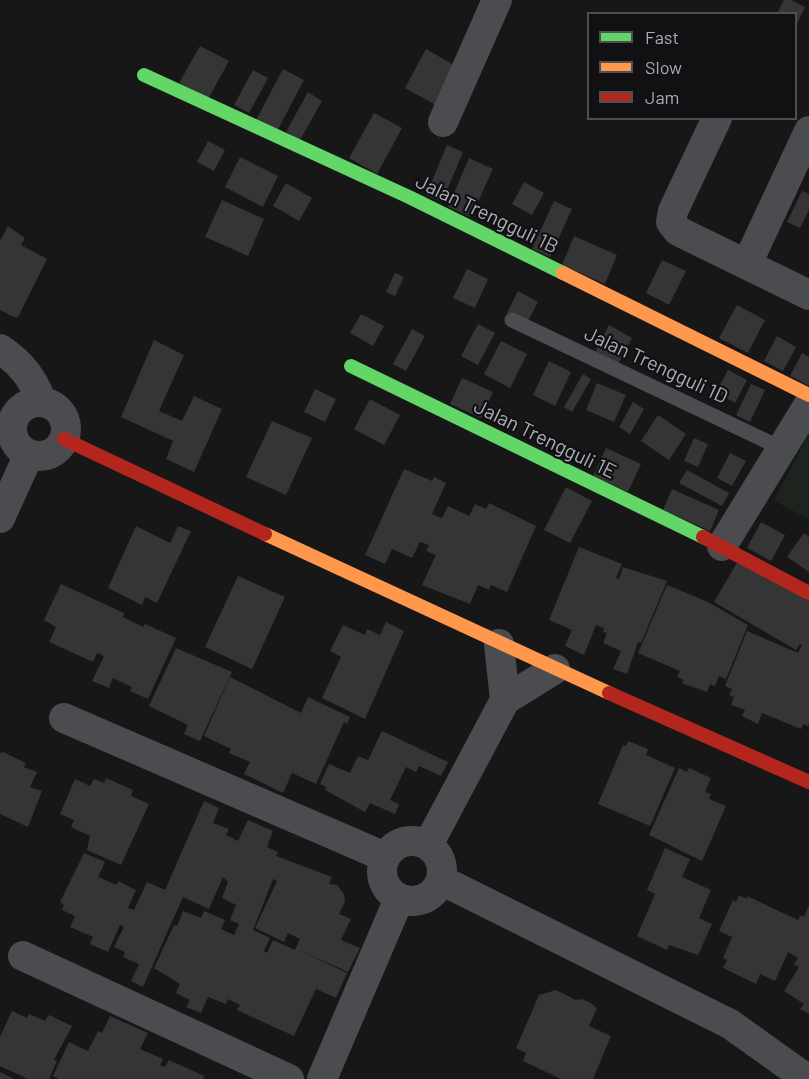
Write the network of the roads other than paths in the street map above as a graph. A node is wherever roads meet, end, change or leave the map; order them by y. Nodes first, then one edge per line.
1 (497, 0) edge
2 (144, 75) dead end
3 (716, 120) edge
4 (443, 122) dead end
5 (809, 131) edge
6 (747, 264) junction
7 (809, 295) edge
8 (512, 320) dead end
9 (0, 349) edge
10 (351, 366) dead end
11 (809, 395) edge
12 (42, 402) junction
13 (809, 404) edge
14 (64, 439) junction
15 (783, 448) junction
16 (29, 454) junction
17 (0, 518) edge
18 (722, 546) junction
19 (809, 592) edge
20 (499, 644) junction
21 (555, 669) junction
22 (505, 700) junction
23 (64, 718) dead end
24 (809, 782) edge
25 (428, 845) junction
26 (385, 857) junction
27 (441, 880) junction
28 (399, 899) junction
29 (23, 956) dead end
30 (289, 1079) edge
31 (322, 1079) edge
32 (807, 1079) edge

1 - 4 street
2 - 11 street, Jalan Trengguli 1B
3 - 6 street
5 - 6 street
6 - 7 street
8 - 15 lane, Jalan Trengguli 1D
9 - 12 street
10 - 18 street, Jalan Trengguli 1E
12 - 14 street
12 - 16 street
13 - 15 street
14 - 16 street
14 - 20 street
15 - 18 street
16 - 17 street
18 - 19 street, Jalan Trengguli 1E
20 - 21 street
20 - 22 street
21 - 22 street
21 - 24 street
22 - 25 street
23 - 26 street
25 - 26 street
25 - 27 street
26 - 28 street
27 - 28 street
27 - 32 street
28 - 31 street
29 - 30 street

